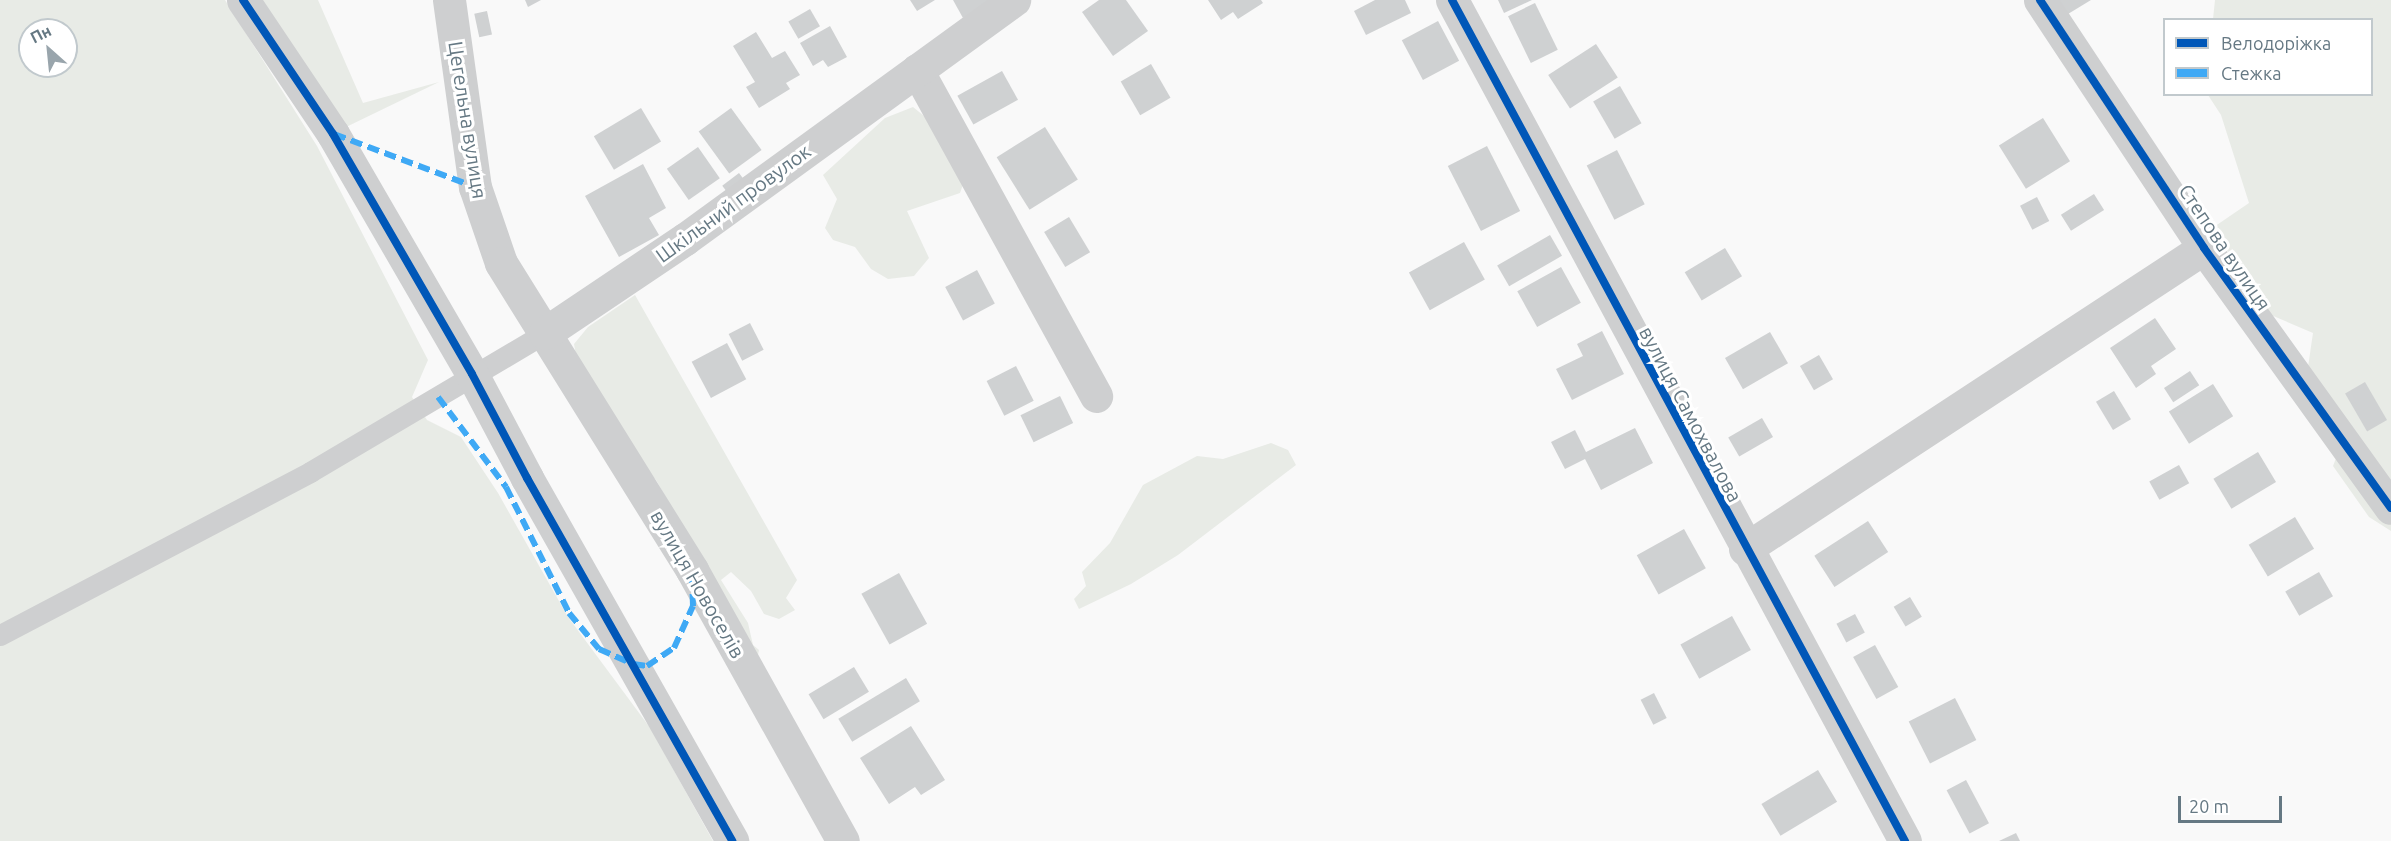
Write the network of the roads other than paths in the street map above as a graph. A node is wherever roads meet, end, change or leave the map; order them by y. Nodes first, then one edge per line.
1 (243, 0) edge
2 (449, 0) edge
3 (1014, 0) edge
4 (1452, 0) edge
5 (2040, 0) edge
6 (917, 69) junction
7 (2204, 248) junction
8 (545, 333) junction
9 (472, 374) junction
10 (1096, 396) dead end
11 (2391, 508) edge
12 (1745, 549) junction
13 (0, 635) edge
14 (732, 841) edge
15 (843, 841) edge
16 (1905, 841) edge

1 - 9 street
2 - 8 street, Цегельна вулиця
3 - 6 street, Шкільний провулок
4 - 12 street, вулиця Самохвалова
5 - 7 street, Степова вулиця
6 - 8 street, Шкільний провулок
6 - 10 street
7 - 11 street, Степова вулиця
7 - 12 street
8 - 9 lane
8 - 15 street, вулиця Новоселів
9 - 13 lane
9 - 14 street
12 - 16 street, вулиця Самохвалова

